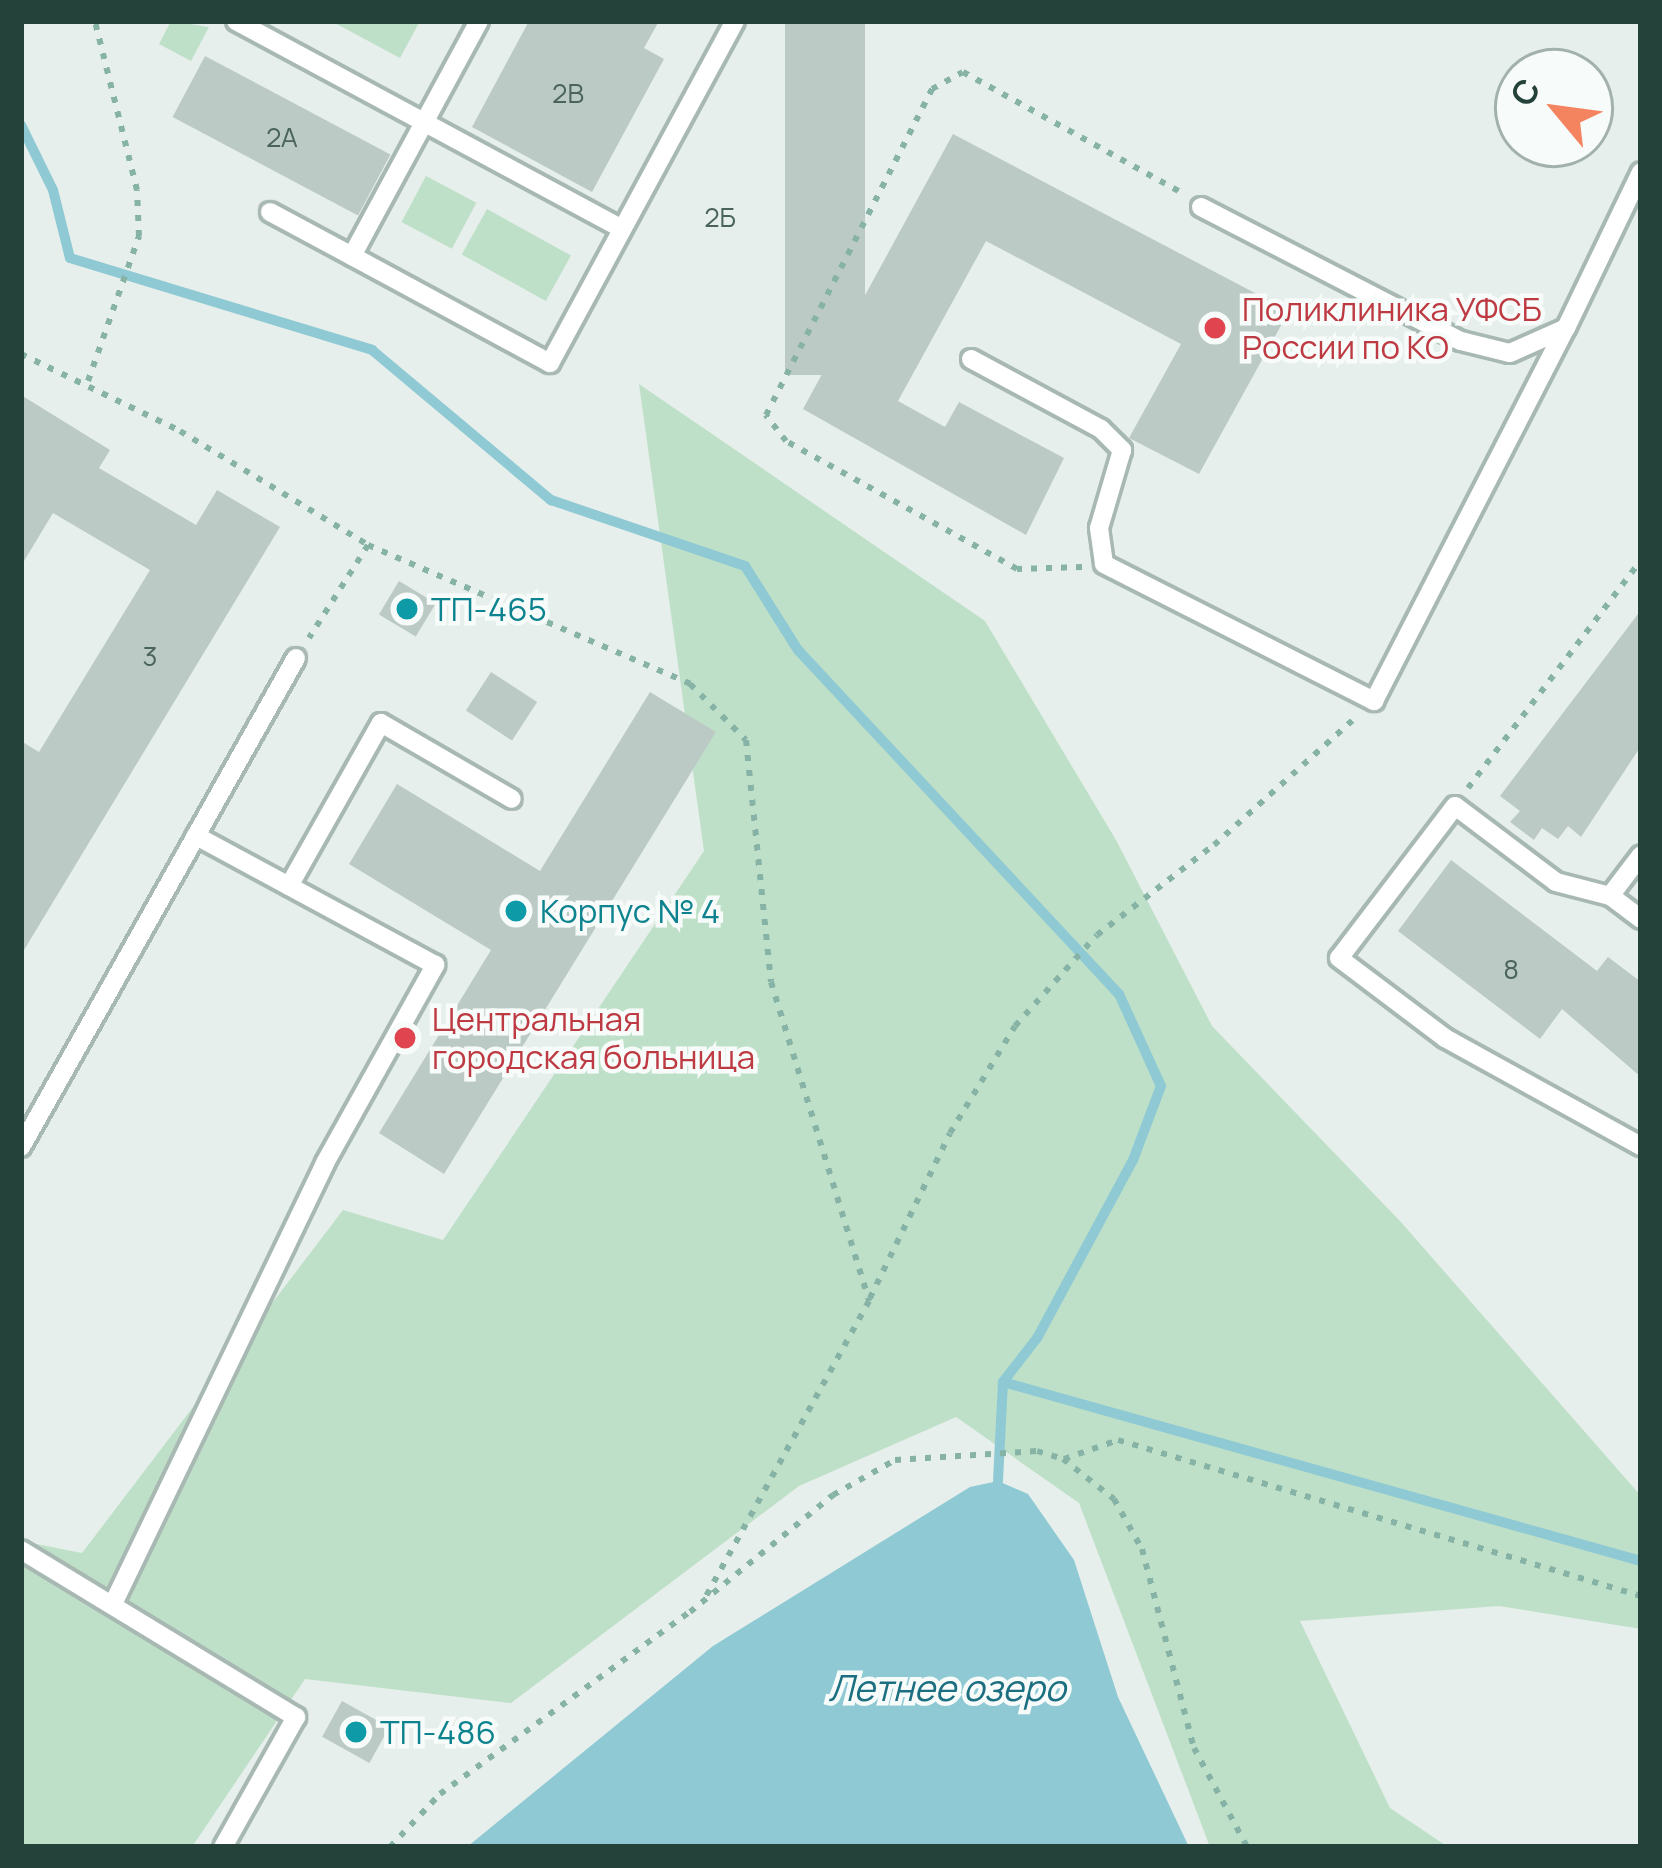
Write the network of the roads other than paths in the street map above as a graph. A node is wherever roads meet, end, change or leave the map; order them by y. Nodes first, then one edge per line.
1 (236, 21) edge
2 (479, 21) edge
3 (735, 21) edge
4 (424, 122) junction
5 (1641, 172) edge
6 (1201, 207) road end
7 (271, 212) dead end
8 (622, 229) junction
9 (352, 256) junction
10 (1566, 328) junction
11 (971, 359) dead end
12 (296, 658) road end
13 (512, 799) dead end
14 (196, 836) junction
15 (1641, 855) edge
16 (289, 886) junction
17 (1610, 896) junction
18 (1641, 920) edge
19 (1641, 1145) edge
20 (21, 1148) edge
21 (21, 1550) edge
22 (113, 1604) junction
23 (223, 1847) edge

1 - 4 lane
2 - 4 lane
3 - 8 lane
4 - 8 lane
4 - 9 lane
5 - 10 lane
6 - 10 lane
7 - 9 lane
8 - 9 lane
10 - 11 lane
12 - 14 lane
13 - 16 lane
14 - 16 lane
14 - 20 lane
15 - 17 lane
16 - 22 lane
17 - 18 lane
17 - 19 lane
21 - 22 lane
22 - 23 lane

